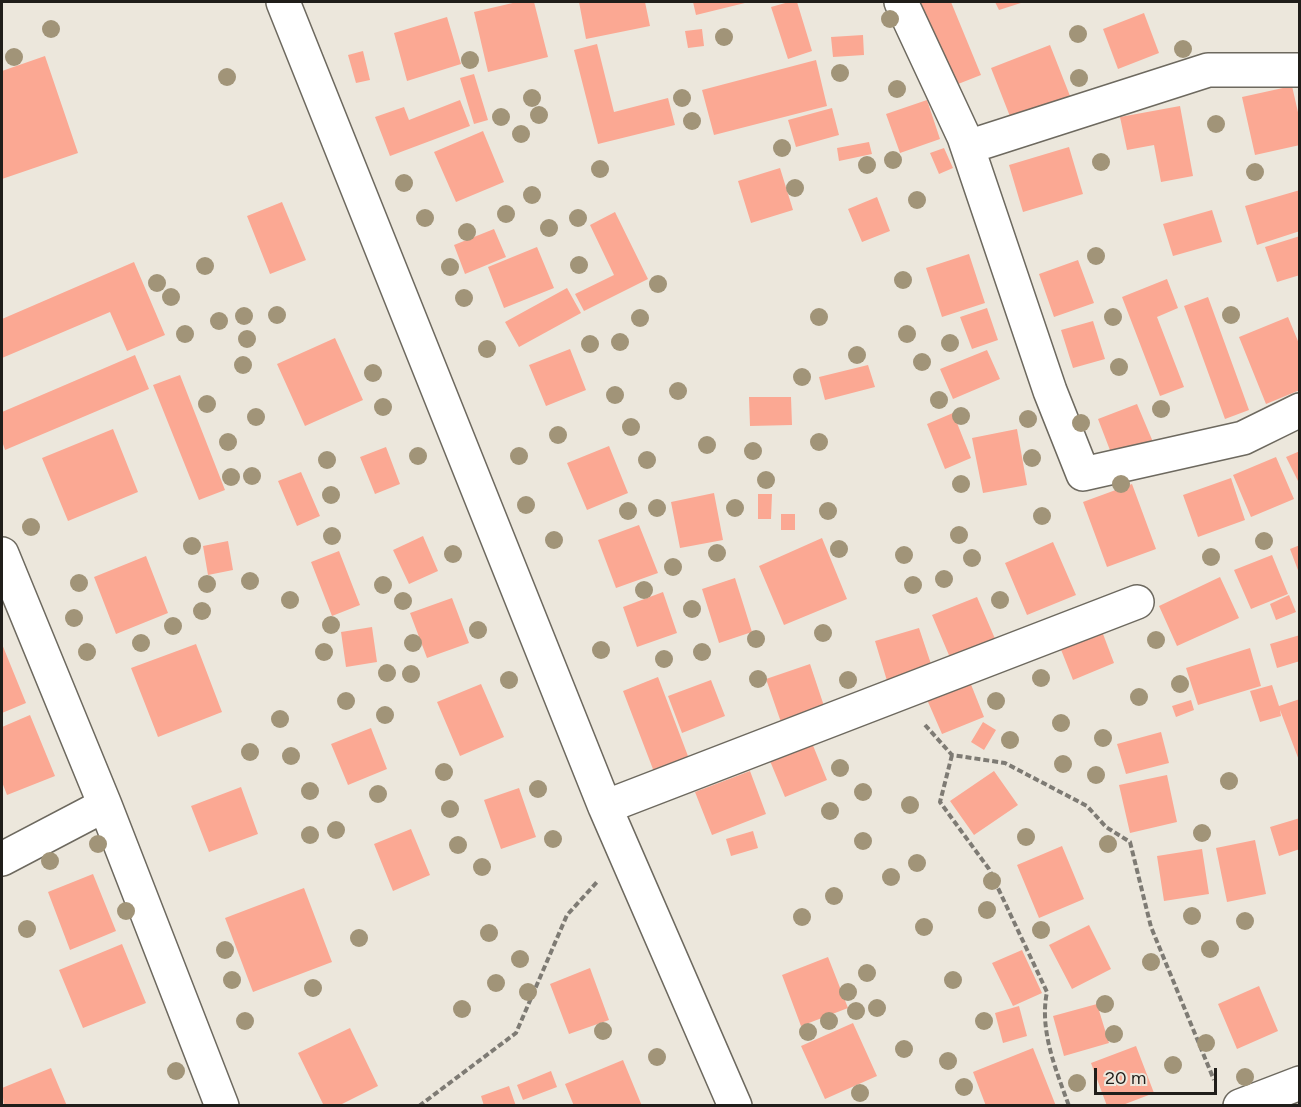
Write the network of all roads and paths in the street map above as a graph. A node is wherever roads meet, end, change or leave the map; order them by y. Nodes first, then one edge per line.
1 (283, 2) edge
2 (901, 2) edge
3 (1299, 70) edge
4 (968, 147) junction
5 (1299, 410) edge
6 (2, 554) edge
7 (1137, 602) dead end
8 (902, 692) junction
9 (952, 755) junction
10 (105, 805) junction
11 (605, 807) junction
12 (626, 850) junction
13 (2, 859) edge
14 (1299, 1083) edge
15 (1228, 1095) edge
16 (222, 1106) edge
17 (419, 1106) edge
18 (735, 1106) edge
19 (1069, 1106) edge

1 - 11 street
2 - 4 street
3 - 4 street
4 - 5 street
6 - 10 street
7 - 8 street
8 - 9 path
8 - 11 street
9 - 15 path
9 - 19 path
10 - 13 street
10 - 16 street
11 - 12 street
12 - 17 path
12 - 18 street
14 - 15 street

